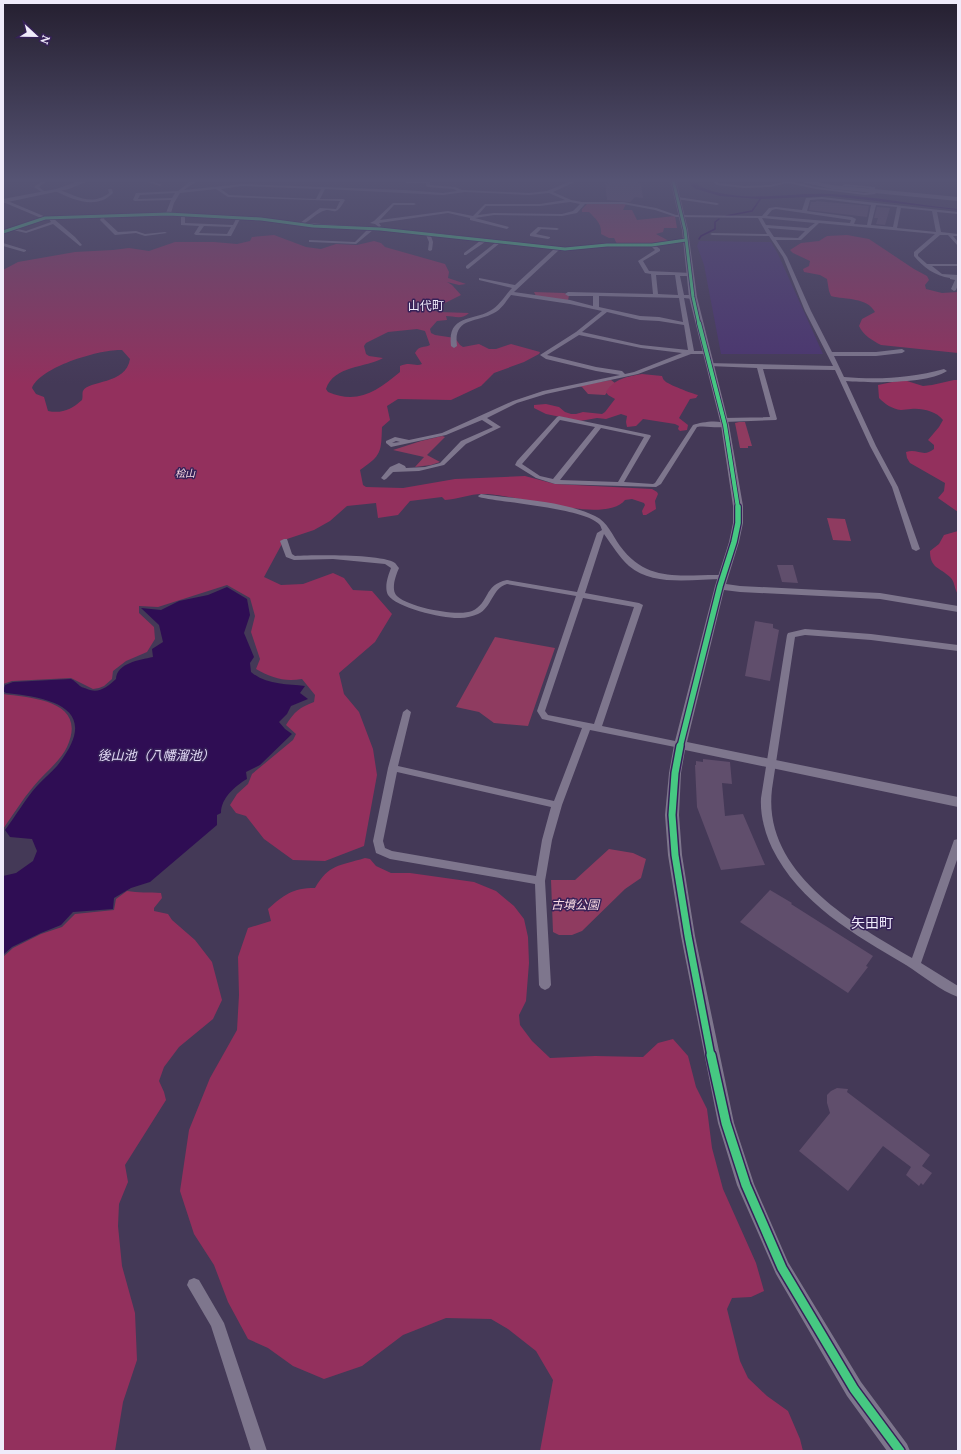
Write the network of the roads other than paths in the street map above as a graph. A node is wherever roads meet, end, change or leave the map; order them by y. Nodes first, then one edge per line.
1 (15, 248) edge
2 (474, 248) edge
3 (492, 248) edge
4 (558, 248) joint
5 (583, 248) edge
6 (655, 248) edge
7 (687, 248) edge
8 (780, 248) edge
9 (923, 248) edge
10 (24, 251) dead end
11 (466, 254) dead end
12 (926, 265) junction
13 (958, 265) edge
14 (468, 267) dead end
15 (653, 273) junction
16 (677, 274) junction
17 (689, 274) junction
18 (941, 275) junction
19 (958, 277) edge
20 (481, 279) dead end
21 (516, 287) junction
22 (954, 290) dead end
23 (510, 293) junction
24 (568, 294) dead end
25 (596, 294) junction
26 (656, 296) junction
27 (681, 296) junction
28 (693, 297) junction
29 (596, 308) junction
30 (606, 310) junction
31 (686, 324) junction
32 (578, 333) junction
33 (454, 346) dead end
34 (902, 351) dead end
35 (690, 352) junction
36 (706, 352) junction
37 (830, 354) junction
38 (709, 364) junction
39 (760, 367) junction
40 (837, 368) junction
41 (944, 371) dead end
42 (627, 375) junction
43 (842, 379) junction
44 (482, 418) junction
45 (724, 422) junction
46 (599, 426) junction
47 (410, 442) dead end
48 (384, 478) dead end
49 (555, 482) junction
50 (620, 484) junction
51 (482, 496) dead end
52 (606, 531) junction
53 (284, 541) dead end
54 (916, 549) dead end
55 (722, 582) junction
56 (580, 594) junction
57 (958, 608) edge
58 (958, 648) edge
59 (407, 712) dead end
60 (592, 727) junction
61 (680, 745) junction
62 (770, 763) junction
63 (393, 768) junction
64 (958, 802) edge
65 (557, 805) junction
66 (958, 843) edge
67 (540, 881) junction
68 (915, 965) junction
69 (545, 985) dead end
70 (958, 992) edge
71 (194, 1285) dead end
72 (259, 1451) edge
73 (900, 1451) edge

1 - 10 street
2 - 11 street
3 - 14 street
4 - 5 street
4 - 21 street
6 - 15 street
7 - 17 street
8 - 37 street
9 - 12 street
12 - 13 street
12 - 18 street
15 - 16 street
15 - 26 street
16 - 17 street
16 - 27 street
17 - 28 street
18 - 19 street
18 - 22 street
20 - 21 street
21 - 23 street
23 - 29 street
23 - 33 street
24 - 25 street
25 - 26 street
25 - 29 street
26 - 27 street
27 - 28 street
27 - 31 street
28 - 36 street
29 - 30 street
30 - 31 street
30 - 32 street
31 - 35 street
32 - 35 street
32 - 42 street
34 - 37 street
35 - 36 street
35 - 42 street
36 - 38 street
37 - 40 street
38 - 39 street
38 - 45 street
39 - 40 street
39 - 45 street
40 - 43 street
41 - 43 street
42 - 44 street
43 - 54 street
44 - 47 street
44 - 48 street
45 - 50 street
45 - 55 street
46 - 49 street
46 - 49 street
46 - 50 street
49 - 50 street
51 - 52 street
52 - 55 street
52 - 56 street
53 - 56 street
55 - 57 street
55 - 61 street
56 - 60 street
56 - 60 street
58 - 62 street
59 - 63 street
60 - 61 street
60 - 65 street
61 - 62 street
61 - 73 street
62 - 64 street
62 - 68 street
63 - 65 street
63 - 67 street
65 - 67 street
66 - 68 street
67 - 69 street
68 - 70 street
71 - 72 street

